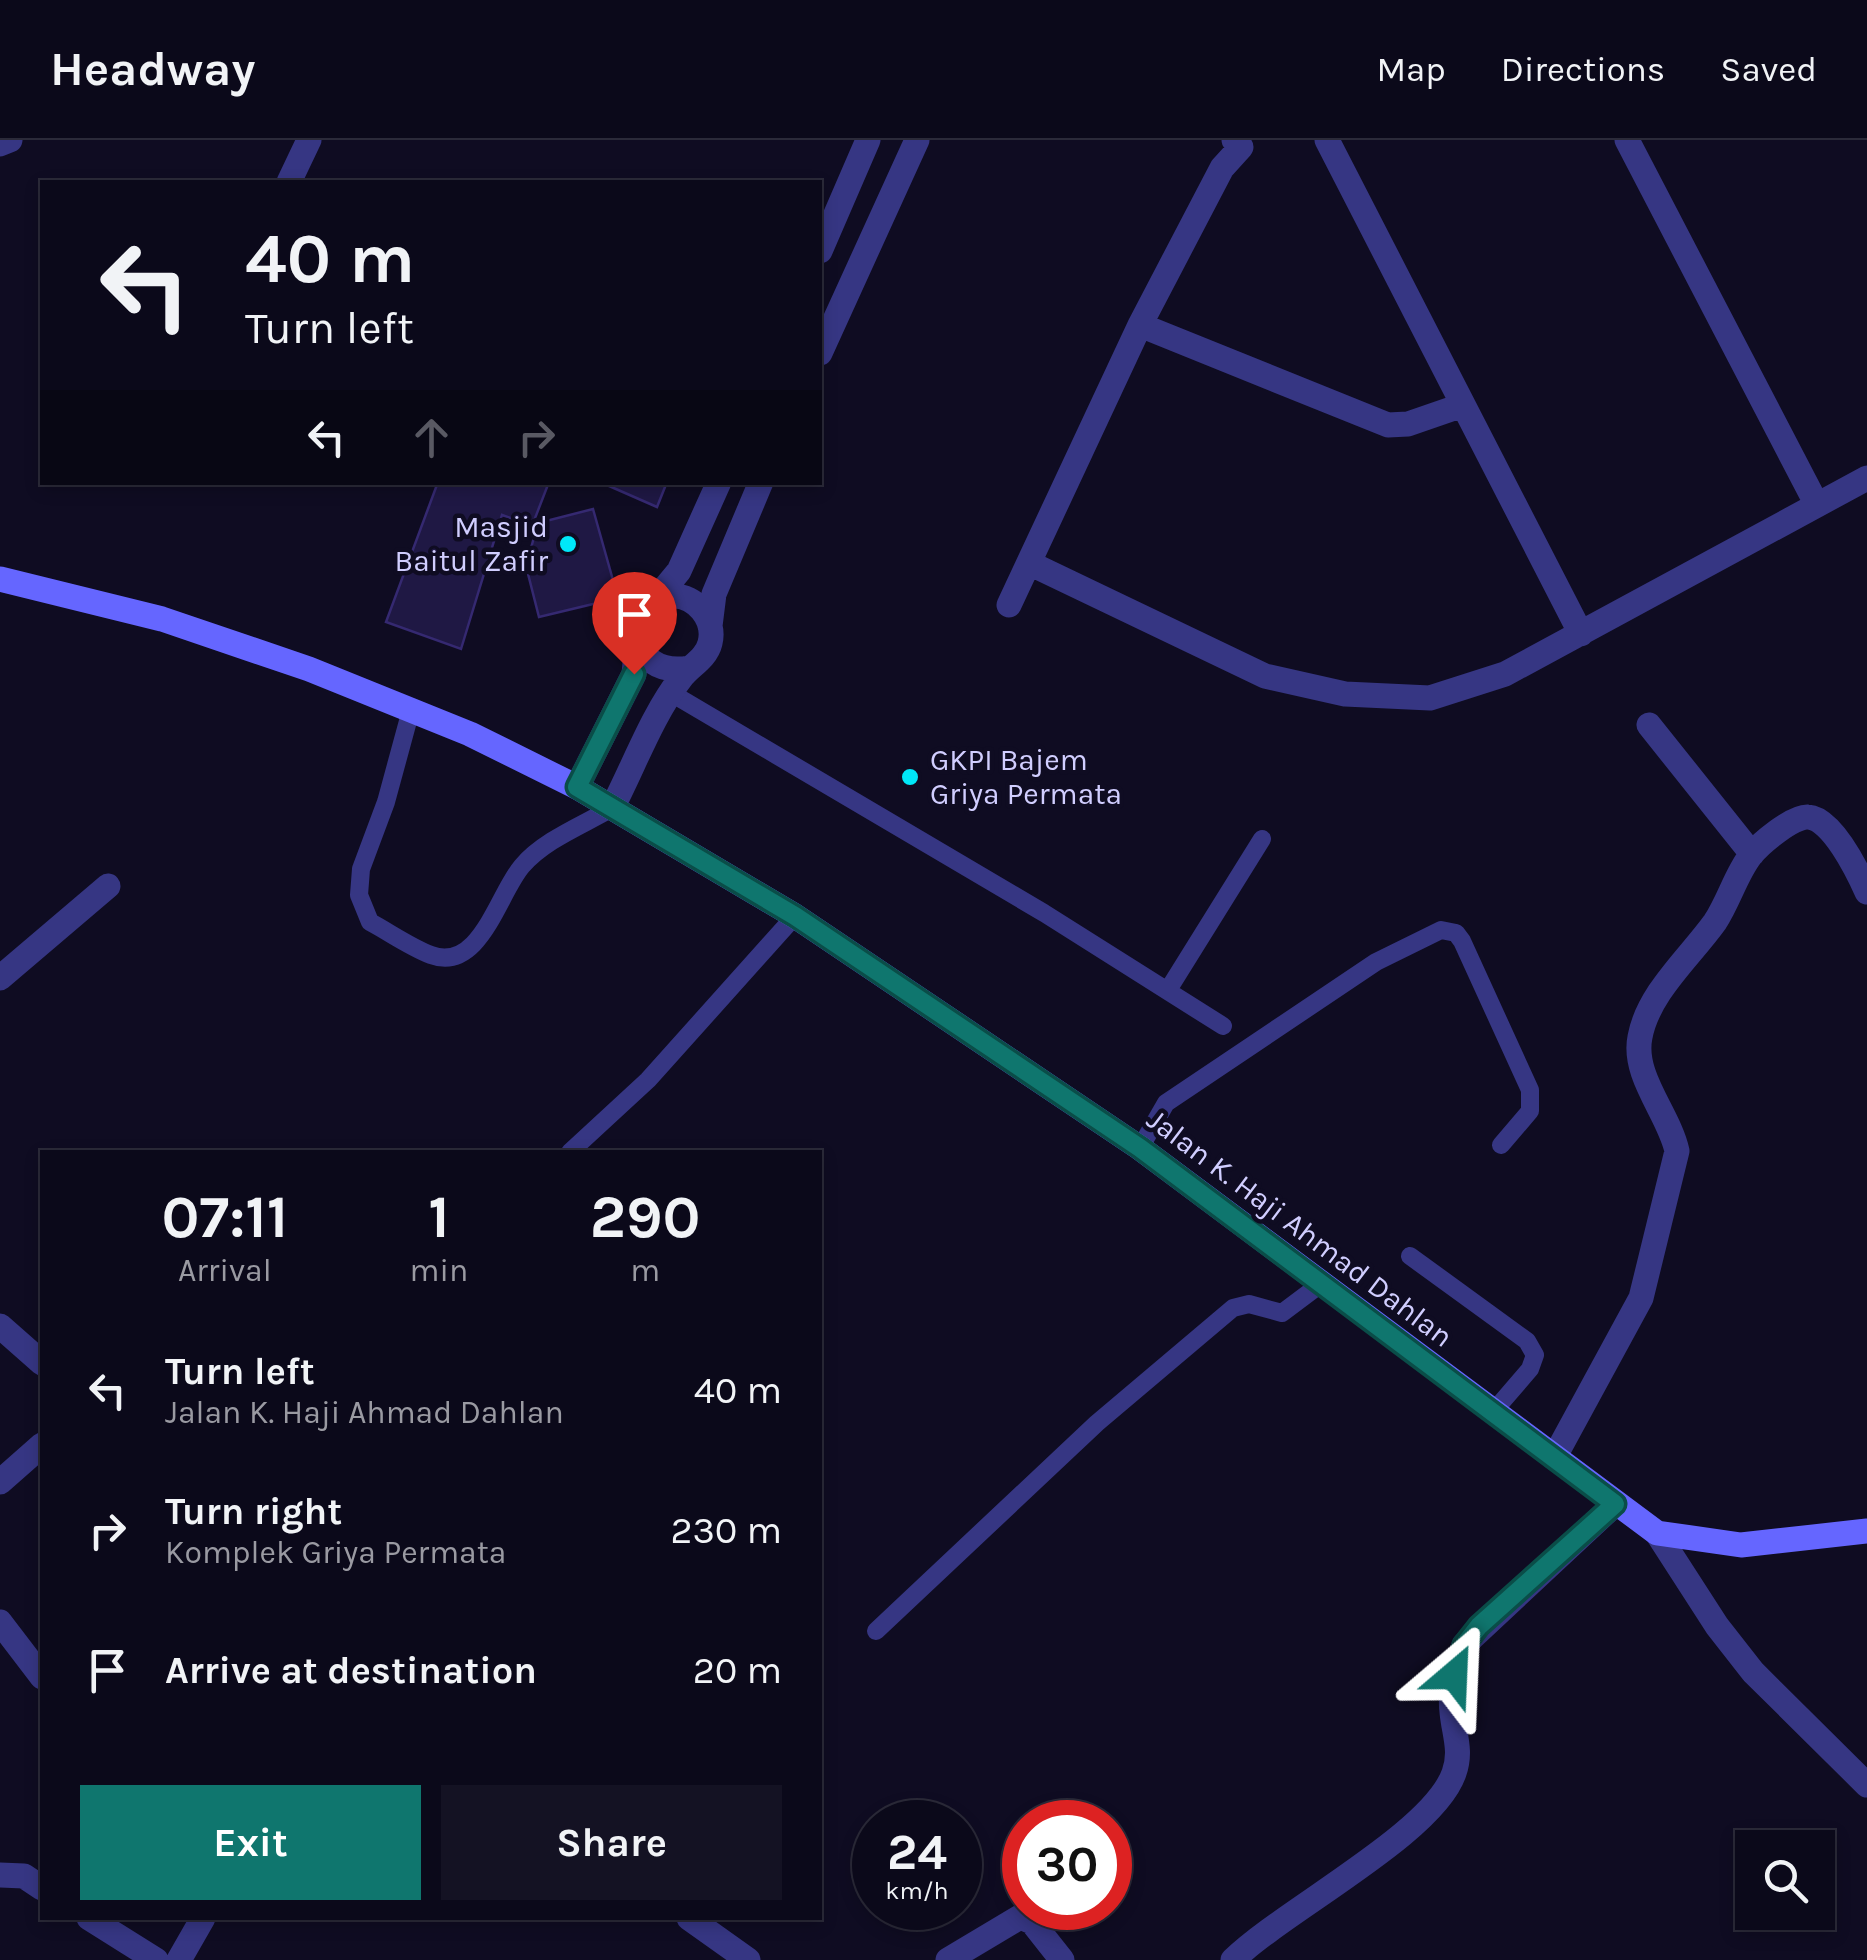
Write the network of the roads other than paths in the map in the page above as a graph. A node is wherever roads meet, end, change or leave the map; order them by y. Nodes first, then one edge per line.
1 (10, 140) edge
2 (309, 140) edge
3 (868, 140) edge
4 (917, 140) edge
5 (1326, 140) edge
6 (1627, 140) edge
7 (1242, 142) edge
8 (0, 144) edge
9 (290, 180) edge
10 (822, 246) edge
11 (1140, 324) junction
12 (822, 348) edge
13 (1463, 404) junction
14 (1867, 478) edge
15 (718, 485) edge
16 (760, 485) edge
17 (1818, 505) junction
18 (1029, 563) junction
19 (0, 579) edge
20 (655, 600) junction
21 (1009, 605) dead end
22 (710, 626) junction
23 (1581, 634) junction
24 (636, 640) junction
25 (690, 668) junction
26 (634, 674) junction
27 (671, 693) junction
28 (411, 710) junction
29 (1649, 726) dead end
30 (580, 781) junction
31 (616, 802) junction
32 (1262, 840) dead end
33 (1752, 854) junction
34 (1860, 856) edge
35 (108, 886) dead end
36 (1867, 892) edge
37 (795, 916) junction
38 (0, 978) edge
39 (1168, 990) junction
40 (1224, 1026) dead end
41 (1501, 1145) dead end
42 (1140, 1148) junction
43 (572, 1150) edge
44 (1410, 1256) dead end
45 (1322, 1283) junction
46 (0, 1326) edge
47 (40, 1361) edge
48 (1493, 1412) junction
49 (40, 1447) edge
50 (1554, 1458) junction
51 (0, 1482) edge
52 (1615, 1504) junction
53 (1867, 1531) edge
54 (1657, 1533) junction
55 (0, 1622) edge
56 (876, 1631) dead end
57 (40, 1675) edge
58 (1867, 1786) edge
59 (0, 1875) edge
60 (40, 1887) edge
61 (92, 1920) edge
62 (202, 1920) edge
63 (692, 1920) edge
64 (156, 1960) edge
65 (179, 1960) edge
66 (748, 1960) edge
67 (948, 1960) edge
68 (1062, 1960) edge
69 (1234, 1960) edge

1 - 8 street
2 - 9 street
3 - 10 street
4 - 12 street
5 - 13 street
6 - 17 street
7 - 11 street
11 - 13 street
11 - 18 street
13 - 23 street
14 - 17 street
15 - 20 street
16 - 22 street
17 - 23 street
18 - 21 street
18 - 23 street
19 - 28 main road, Jalan K. Haji Ahmad Dahlan
20 - 22 street
20 - 24 street
22 - 25 street
24 - 25 street
24 - 26 street
25 - 27 street
26 - 27 street
26 - 30 street
27 - 31 street
27 - 39 lane
28 - 30 main road, Jalan K. Haji Ahmad Dahlan
28 - 31 lane
29 - 33 street
30 - 31 main road, Jalan K. Haji Ahmad Dahlan
31 - 37 main road, Jalan K. Haji Ahmad Dahlan
32 - 39 lane
33 - 34 street
33 - 50 street
34 - 36 street
35 - 38 street
37 - 42 main road, Jalan K. Haji Ahmad Dahlan
37 - 43 lane
39 - 40 lane
41 - 42 lane
42 - 45 main road, Jalan K. Haji Ahmad Dahlan
44 - 48 lane
45 - 48 main road, Jalan K. Haji Ahmad Dahlan
45 - 56 lane
46 - 47 street
48 - 50 main road, Jalan K. Haji Ahmad Dahlan
49 - 51 street
50 - 52 main road, Jalan K. Haji Ahmad Dahlan
52 - 54 main road, Jalan K. Haji Ahmad Dahlan
52 - 69 street
53 - 54 main road, Jalan K. Haji Ahmad Dahlan
54 - 58 street
55 - 57 street
59 - 60 street
61 - 64 street
62 - 65 street
63 - 66 street
67 - 68 street

